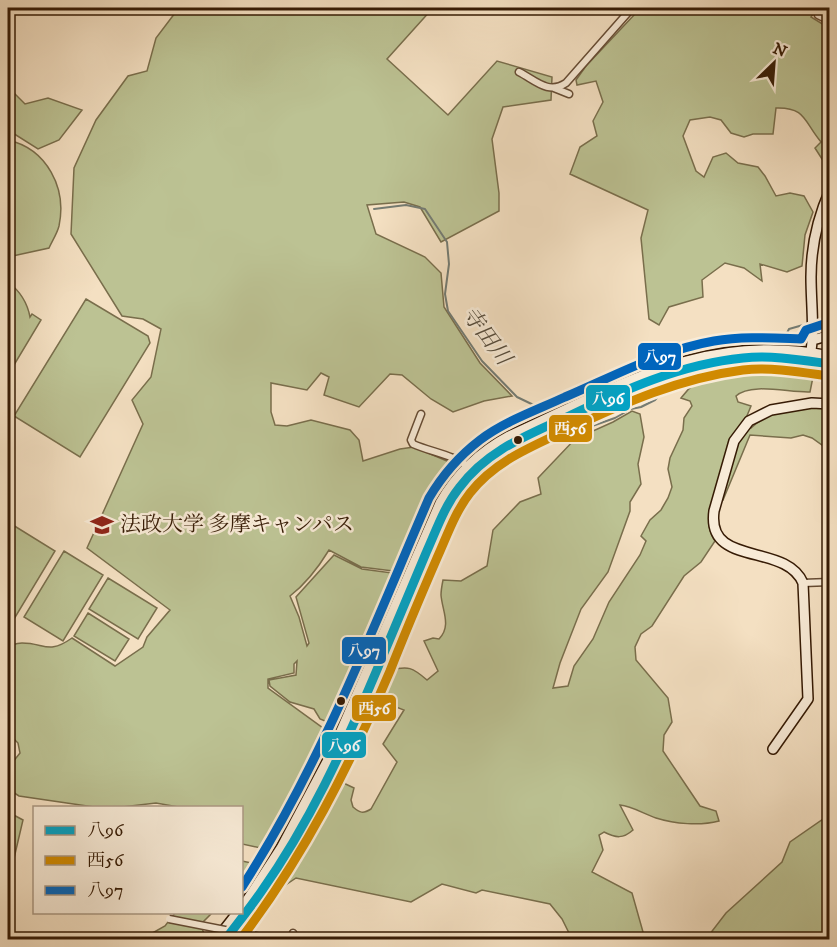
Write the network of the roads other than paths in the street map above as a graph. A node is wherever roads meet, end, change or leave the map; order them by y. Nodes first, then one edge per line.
1 (632, 8) edge
2 (818, 15) dead end
3 (830, 21) edge
4 (519, 72) dead end
5 (554, 88) junction
6 (569, 94) dead end
7 (830, 190) edge
8 (830, 335) edge
9 (813, 340) junction
10 (810, 356) junction
11 (830, 356) edge
12 (830, 364) edge
13 (830, 404) edge
14 (421, 414) dead end
15 (470, 468) junction
16 (830, 582) edge
17 (803, 583) junction
18 (773, 749) dead end
19 (284, 850) junction
20 (243, 907) edge
21 (236, 914) edge
22 (167, 919) dead end
23 (216, 939) edge
24 (225, 939) edge
25 (276, 939) edge

1 - 5 street
2 - 3 street
4 - 5 street
5 - 6 street
7 - 9 street
8 - 9 street
9 - 10 street
10 - 11 street
10 - 12 street
10 - 15 street
13 - 17 street
14 - 15 street
15 - 19 street
16 - 17 street
17 - 18 street
19 - 20 street
19 - 24 street
21 - 23 street
22 - 25 street, bridge

